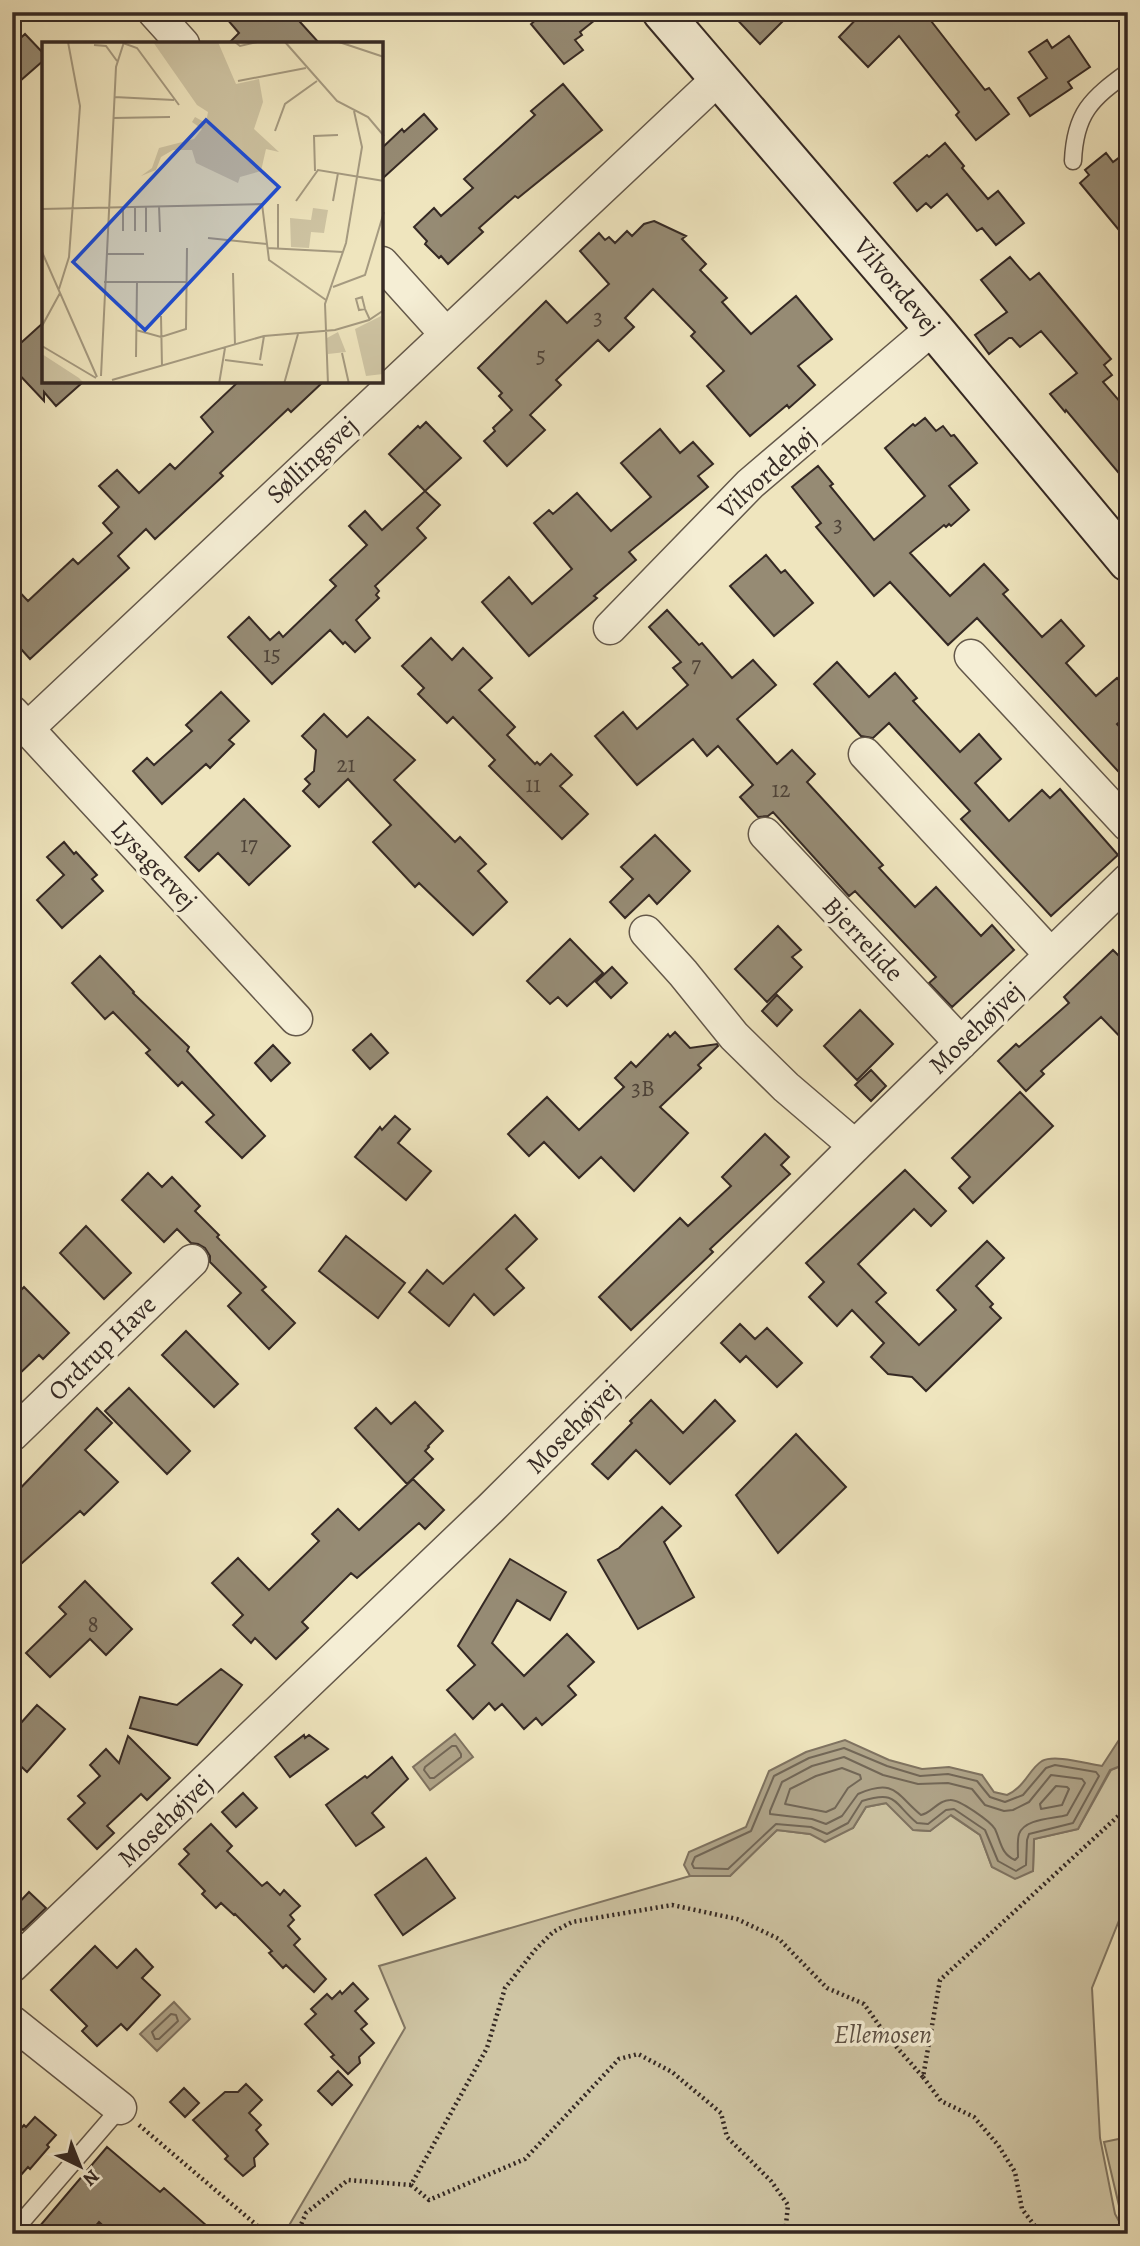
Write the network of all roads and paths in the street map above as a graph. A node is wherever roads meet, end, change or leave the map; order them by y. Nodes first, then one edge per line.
1 (154, 12) edge
2 (662, 12) edge
3 (181, 42) edge
4 (1128, 72) edge
5 (720, 77) junction
6 (1073, 160) dead end
7 (383, 264) edge
8 (933, 328) junction
9 (446, 334) junction
10 (1128, 562) edge
11 (610, 628) dead end
12 (971, 656) dead end
13 (20, 720) edge
14 (865, 754) dead end
15 (1128, 825) edge
16 (765, 834) dead end
17 (1128, 880) edge
18 (646, 932) dead end
19 (1051, 956) junction
20 (296, 1019) dead end
21 (961, 1043) junction
22 (855, 1146) junction
23 (192, 1261) dead end
24 (12, 1435) edge
25 (1128, 1807) edge
26 (12, 1966) edge
27 (12, 2022) edge
28 (923, 2077) junction
29 (120, 2108) junction
30 (411, 2185) junction
31 (12, 2233) edge
32 (267, 2234) edge
33 (298, 2234) edge
34 (785, 2234) edge
35 (1041, 2234) edge

1 - 3 street
2 - 5 street, Vilvordevej
4 - 6 lane
5 - 8 street, Vilvordevej
5 - 9 street, Søllingsvej
7 - 9 street
8 - 10 street, Vilvordevej
8 - 11 street, Vilvordehøj
9 - 13 street, Søllingsvej
12 - 15 street
13 - 20 street, Lysagervej
14 - 19 street
16 - 21 street, Bjerrelide
17 - 19 street, Mosehøjvej
18 - 22 street
19 - 21 street, Mosehøjvej
21 - 22 street, Mosehøjvej
22 - 26 street, Mosehøjvej
23 - 24 street, Ordrup Have
25 - 28 path
27 - 29 street
28 - 30 path
28 - 35 path
29 - 31 lane
29 - 32 path
30 - 33 path
30 - 34 path

